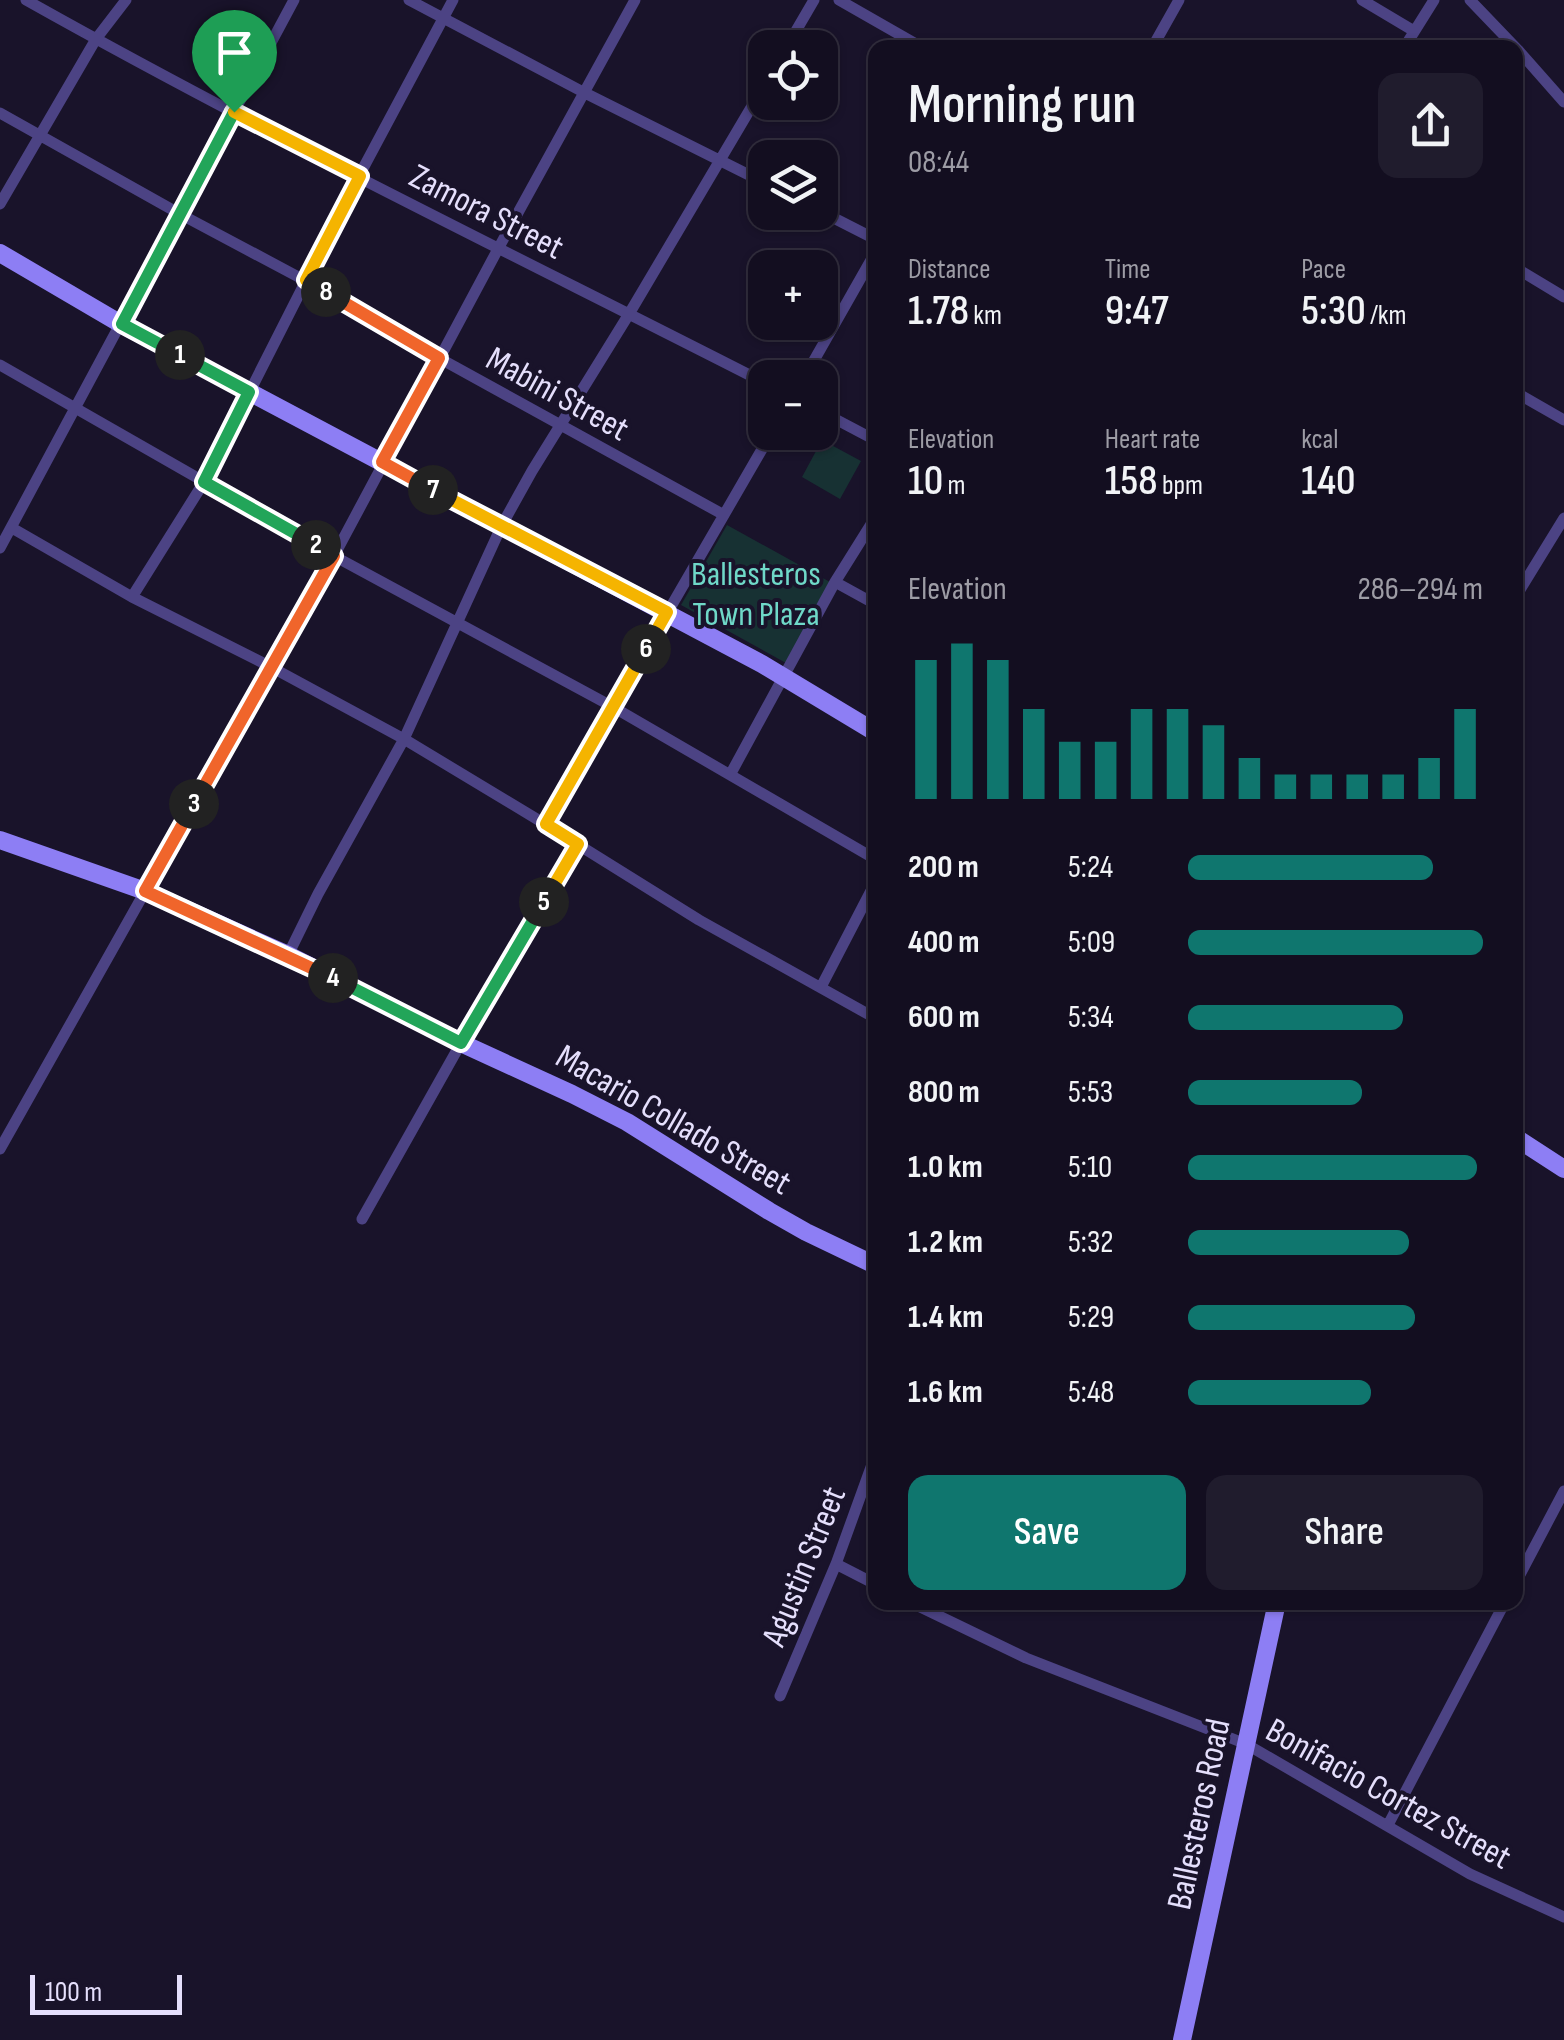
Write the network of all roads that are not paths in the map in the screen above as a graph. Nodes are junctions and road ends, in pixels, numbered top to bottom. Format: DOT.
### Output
graph roads {
  1 [pos="26,0"];
  2 [pos="126,0"];
  3 [pos="294,0"];
  4 [pos="409,0"];
  5 [pos="453,0"];
  6 [pos="636,0"];
  7 [pos="814,0"];
  8 [pos="839,0"];
  9 [pos="1179,0"];
  10 [pos="1362,0"];
  11 [pos="1434,0"];
  12 [pos="1470,0"];
  13 [pos="444,17"];
  14 [pos="796,30"];
  15 [pos="1414,31"];
  16 [pos="96,39"];
  17 [pos="909,40"];
  18 [pos="1156,40"];
  19 [pos="1409,40"];
  20 [pos="1508,40"];
  21 [pos="1523,56"];
  22 [pos="585,93"];
  23 [pos="1564,102"];
  24 [pos="234,112"];
  25 [pos="0,113"];
  26 [pos="748,113"];
  27 [pos="38,136"];
  28 [pos="720,160"];
  29 [pos="748,174"];
  30 [pos="360,176"];
  31 [pos="0,204"];
  32 [pos="180,214"];
  33 [pos="838,220"];
  34 [pos="868,236"];
  35 [pos="498,249"];
  36 [pos="0,252"];
  37 [pos="868,265"];
  38 [pos="1523,272"];
  39 [pos="306,280"];
  40 [pos="1564,296"];
  41 [pos="629,314"];
  42 [pos="122,324"];
  43 [pos="439,358"];
  44 [pos="814,360"];
  45 [pos="0,365"];
  46 [pos="748,374"];
  47 [pos="249,392"];
  48 [pos="1523,397"];
  49 [pos="76,408"];
  50 [pos="838,420"];
  51 [pos="1564,420"];
  52 [pos="561,425"];
  53 [pos="868,436"];
  54 [pos="762,450"];
  55 [pos="382,462"];
  56 [pos="204,482"];
  57 [pos="724,515"];
  58 [pos="1564,518"];
  59 [pos="502,525"];
  60 [pos="12,528"];
  61 [pos="868,529"];
  62 [pos="0,548"];
  63 [pos="334,556"];
  64 [pos="835,582"];
  65 [pos="1523,585"];
  66 [pos="132,597"];
  67 [pos="868,600"];
  68 [pos="667,612"];
  69 [pos="458,624"];
  70 [pos="271,667"];
  71 [pos="784,677"];
  72 [pos="613,707"];
  73 [pos="868,728"];
  74 [pos="404,739"];
  75 [pos="730,776"];
  76 [pos="546,824"];
  77 [pos="0,840"];
  78 [pos="578,844"];
  79 [pos="868,856"];
  80 [pos="145,891"];
  81 [pos="868,897"];
  82 [pos="288,955"];
  83 [pos="821,987"];
  84 [pos="868,1014"];
  85 [pos="461,1043"];
  86 [pos="1523,1142"];
  87 [pos="0,1149"];
  88 [pos="1564,1169"];
  89 [pos="362,1219"];
  90 [pos="868,1262"];
  91 [pos="868,1475"];
  92 [pos="1564,1491"];
  93 [pos="836,1564"];
  94 [pos="1523,1569"];
  95 [pos="868,1580"];
  96 [pos="937,1610"];
  97 [pos="1275,1610"];
  98 [pos="1501,1610"];
  99 [pos="780,1696"];
  100 [pos="1246,1744"];
  101 [pos="1388,1825"];
  102 [pos="1564,1916"];
  103 [pos="1182,2040"];
  1 -- 16 [label="street, Zamora Street"];
  2 -- 16 [label="street"];
  3 -- 24 [label="street"];
  4 -- 13 [label="street"];
  5 -- 13 [label="street"];
  6 -- 22 [label="street"];
  7 -- 14 [label="street"];
  8 -- 17 [label="street"];
  9 -- 18 [label="street"];
  10 -- 15 [label="street"];
  11 -- 15 [label="street"];
  12 -- 20 [label="street"];
  13 -- 22 [label="street"];
  13 -- 30 [label="street"];
  15 -- 19 [label="street"];
  16 -- 24 [label="street, Zamora Street"];
  16 -- 27 [label="street"];
  21 -- 23 [label="street"];
  22 -- 28 [label="street"];
  22 -- 35 [label="street"];
  24 -- 30 [label="street, Zamora Street"];
  24 -- 32 [label="street"];
  25 -- 27 [label="street, Mabini Street"];
  26 -- 28 [label="street"];
  27 -- 31 [label="street"];
  27 -- 32 [label="street, Mabini Street"];
  28 -- 29 [label="street"];
  28 -- 41 [label="street"];
  30 -- 35 [label="street, Zamora Street"];
  30 -- 39 [label="street"];
  32 -- 39 [label="street, Mabini Street"];
  32 -- 42 [label="street"];
  33 -- 34 [label="street"];
  35 -- 41 [label="street, Zamora Street"];
  35 -- 43 [label="street"];
  36 -- 42 [label="main road"];
  37 -- 44 [label="street"];
  38 -- 40 [label="street"];
  39 -- 43 [label="street, Mabini Street"];
  39 -- 47 [label="street"];
  41 -- 46 [label="street, Zamora Street"];
  41 -- 52 [label="street"];
  42 -- 47 [label="main road"];
  42 -- 49 [label="street"];
  43 -- 52 [label="street, Mabini Street"];
  43 -- 55 [label="street"];
  45 -- 49 [label="street"];
  47 -- 55 [label="main road"];
  47 -- 56 [label="street"];
  48 -- 51 [label="street"];
  49 -- 56 [label="street"];
  49 -- 60 [label="street"];
  50 -- 53 [label="street"];
  52 -- 57 [label="street, Mabini Street"];
  52 -- 59 [label="street"];
  54 -- 57 [label="street"];
  55 -- 59 [label="main road"];
  55 -- 63 [label="street"];
  56 -- 63 [label="street"];
  56 -- 66 [label="street"];
  57 -- 68 [label="street"];
  58 -- 65 [label="street"];
  59 -- 68 [label="main road"];
  59 -- 69 [label="street"];
  60 -- 62 [label="street"];
  60 -- 66 [label="street"];
  61 -- 64 [label="street"];
  63 -- 69 [label="street"];
  63 -- 70 [label="street"];
  64 -- 67 [label="street"];
  64 -- 71 [label="street"];
  66 -- 70 [label="street"];
  68 -- 71 [label="main road"];
  68 -- 72 [label="street"];
  69 -- 72 [label="street"];
  69 -- 74 [label="street"];
  70 -- 74 [label="street"];
  70 -- 80 [label="street"];
  71 -- 73 [label="main road"];
  71 -- 75 [label="street"];
  72 -- 75 [label="street"];
  72 -- 76 [label="street"];
  74 -- 76 [label="street"];
  74 -- 82 [label="street"];
  75 -- 79 [label="street"];
  76 -- 78 [label="street"];
  77 -- 80 [label="main road, Macario Collado Street"];
  78 -- 83 [label="street"];
  78 -- 85 [label="street"];
  80 -- 82 [label="main road, Macario Collado Street"];
  80 -- 87 [label="street"];
  81 -- 83 [label="street"];
  82 -- 85 [label="main road, Macario Collado Street"];
  83 -- 84 [label="street"];
  85 -- 89 [label="street"];
  85 -- 90 [label="main road, Macario Collado Street"];
  86 -- 88 [label="main road"];
  91 -- 93 [label="street, Agustin Street"];
  92 -- 94 [label="street"];
  93 -- 95 [label="street"];
  93 -- 99 [label="street, Agustin Street"];
  96 -- 100 [label="street, Bonifacio Cortez Street"];
  97 -- 100 [label="main road, Ballesteros Road"];
  98 -- 101 [label="street"];
  100 -- 101 [label="street, Bonifacio Cortez Street"];
  100 -- 103 [label="main road, Ballesteros Road"];
  101 -- 102 [label="street, Bonifacio Cortez Street"];
}
